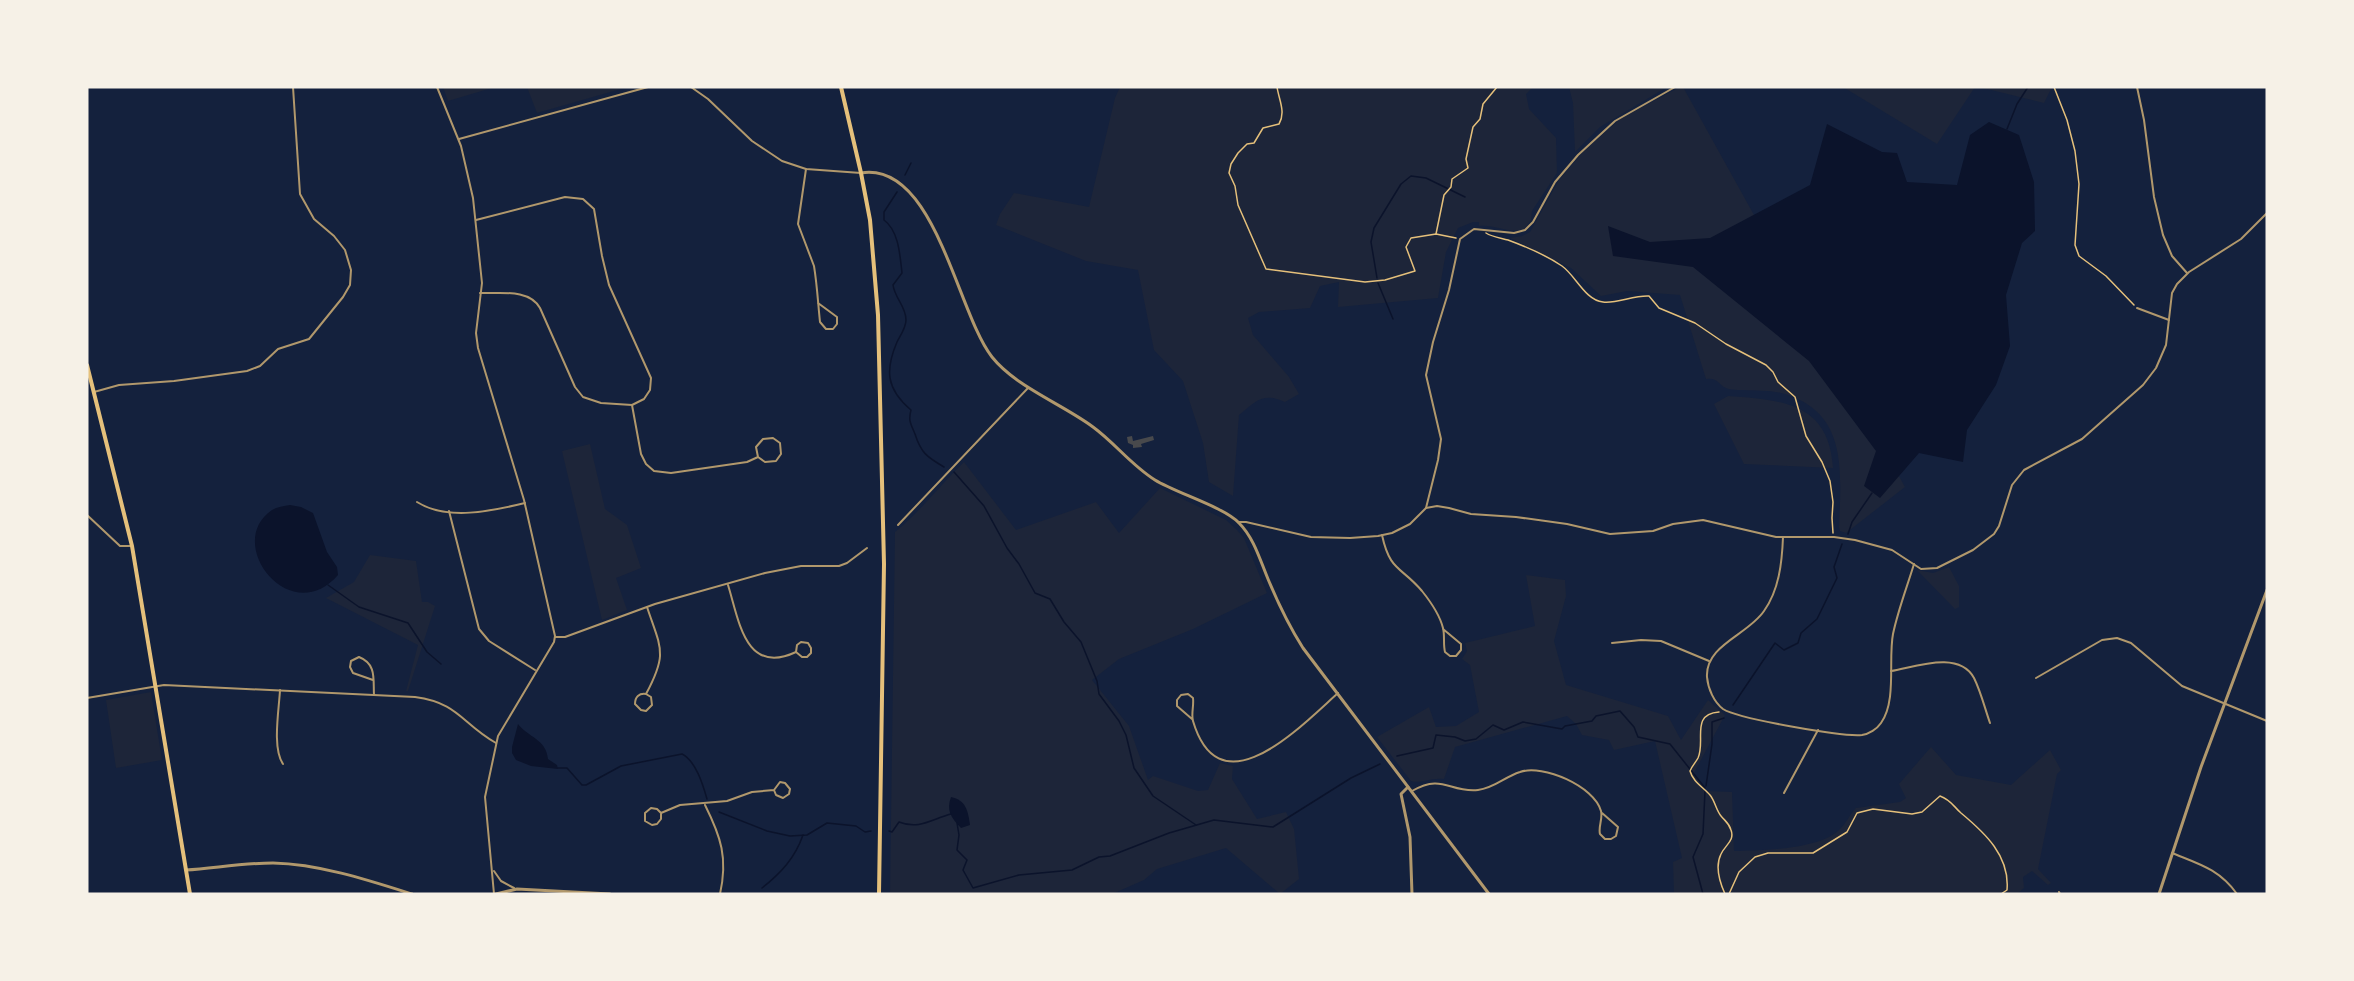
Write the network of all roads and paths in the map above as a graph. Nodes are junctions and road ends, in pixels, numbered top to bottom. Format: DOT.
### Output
graph roads {
  1 [pos="293,87"];
  2 [pos="437,87"];
  3 [pos="648,87"];
  4 [pos="691,87"];
  5 [pos="841,87"];
  6 [pos="1277,87"];
  7 [pos="1497,87"];
  8 [pos="1675,87"];
  9 [pos="2054,87"];
  10 [pos="2137,87"];
  11 [pos="459,139"];
  12 [pos="806,169"];
  13 [pos="861,172"];
  14 [pos="2267,213"];
  15 [pos="475,220"];
  16 [pos="1484,229"];
  17 [pos="1436,234"];
  18 [pos="1460,238"];
  19 [pos="2187,273"];
  20 [pos="480,293"];
  21 [pos="818,303"];
  22 [pos="2137,308"];
  23 [pos="2169,320"];
  24 [pos="87,365"];
  25 [pos="1029,387"];
  26 [pos="94,392"];
  27 [pos="632,405"];
  28 [pos="758,457"];
  29 [pos="417,502"];
  30 [pos="525,503"];
  31 [pos="1426,508"];
  32 [pos="448,511"];
  33 [pos="87,515"];
  34 [pos="1239,522"];
  35 [pos="898,525"];
  36 [pos="1382,535"];
  37 [pos="1784,537"];
  38 [pos="1834,537"];
  39 [pos="132,546"];
  40 [pos="867,548"];
  41 [pos="1914,564"];
  42 [pos="728,585"];
  43 [pos="2267,590"];
  44 [pos="647,607"];
  45 [pos="1443,629"];
  46 [pos="555,637"];
  47 [pos="1612,643"];
  48 [pos="796,652"];
  49 [pos="1709,661"];
  50 [pos="535,670"];
  51 [pos="1891,671"];
  52 [pos="2036,678"];
  53 [pos="373,680"];
  54 [pos="156,686"];
  55 [pos="280,690"];
  56 [pos="1338,693"];
  57 [pos="646,694"];
  58 [pos="374,695"];
  59 [pos="87,698"];
  60 [pos="2225,705"];
  61 [pos="1722,708"];
  62 [pos="1192,719"];
  63 [pos="2267,721"];
  64 [pos="1990,723"];
  65 [pos="1818,730"];
  66 [pos="496,743"];
  67 [pos="283,764"];
  68 [pos="1408,787"];
  69 [pos="774,790"];
  70 [pos="1412,791"];
  71 [pos="1784,793"];
  72 [pos="704,804"];
  73 [pos="661,813"];
  74 [pos="1602,813"];
  75 [pos="2171,853"];
  76 [pos="492,867"];
  77 [pos="186,870"];
  78 [pos="517,889"];
  79 [pos="190,894"];
  80 [pos="412,894"];
  81 [pos="495,894"];
  82 [pos="610,894"];
  83 [pos="720,894"];
  84 [pos="879,894"];
  85 [pos="1412,894"];
  86 [pos="1489,894"];
  87 [pos="1727,894"];
  88 [pos="2001,894"];
  89 [pos="2159,894"];
  90 [pos="2236,894"];
  1 -- 26 [label="street"];
  2 -- 11 [label="street"];
  3 -- 11 [label="street"];
  4 -- 12 [label="street"];
  5 -- 13 [label="main road"];
  6 -- 17 [label="path"];
  7 -- 17 [label="path"];
  8 -- 16 [label="street"];
  9 -- 22 [label="path"];
  10 -- 19 [label="street"];
  11 -- 15 [label="street"];
  12 -- 13 [label="street"];
  12 -- 21 [label="street"];
  13 -- 25 [label="street"];
  13 -- 84 [label="main road"];
  14 -- 19 [label="street"];
  15 -- 20 [label="street"];
  15 -- 27 [label="street"];
  16 -- 18 [label="street"];
  16 -- 38 [label="path"];
  17 -- 18 [label="path"];
  18 -- 31 [label="street"];
  19 -- 23 [label="street"];
  20 -- 27 [label="street"];
  20 -- 30 [label="street"];
  21 -- 21 [label="street"];
  22 -- 23 [label="street"];
  23 -- 41 [label="street"];
  24 -- 26 [label="main road"];
  25 -- 34 [label="street"];
  25 -- 35 [label="street"];
  26 -- 39 [label="main road"];
  27 -- 28 [label="street"];
  28 -- 28 [label="street"];
  29 -- 32 [label="street"];
  30 -- 32 [label="street"];
  30 -- 46 [label="street"];
  31 -- 36 [label="street"];
  31 -- 37 [label="street"];
  32 -- 50 [label="street"];
  33 -- 39 [label="street"];
  34 -- 36 [label="street"];
  34 -- 56 [label="street"];
  36 -- 45 [label="street"];
  37 -- 38 [label="street"];
  37 -- 49 [label="street"];
  38 -- 41 [label="street"];
  39 -- 54 [label="main road"];
  40 -- 42 [label="street"];
  41 -- 51 [label="street"];
  42 -- 44 [label="street"];
  42 -- 48 [label="street"];
  43 -- 60 [label="street"];
  44 -- 46 [label="street"];
  44 -- 57 [label="street"];
  45 -- 45 [label="street"];
  46 -- 50 [label="street"];
  47 -- 49 [label="street"];
  48 -- 48 [label="street"];
  49 -- 61 [label="street"];
  50 -- 66 [label="street"];
  51 -- 64 [label="street"];
  51 -- 65 [label="street"];
  52 -- 60 [label="street"];
  53 -- 53 [label="street"];
  53 -- 58 [label="street"];
  54 -- 55 [label="street"];
  54 -- 59 [label="street"];
  54 -- 77 [label="main road"];
  55 -- 58 [label="street"];
  55 -- 67 [label="street"];
  56 -- 62 [label="street"];
  56 -- 68 [label="street"];
  57 -- 57 [label="street"];
  58 -- 66 [label="street"];
  60 -- 63 [label="street"];
  60 -- 75 [label="street"];
  61 -- 65 [label="street"];
  61 -- 87 [label="path"];
  62 -- 62 [label="street"];
  65 -- 71 [label="street"];
  66 -- 76 [label="street"];
  68 -- 70 [label="street"];
  68 -- 85 [label="street"];
  69 -- 69 [label="street"];
  69 -- 72 [label="street"];
  70 -- 74 [label="street"];
  70 -- 86 [label="street"];
  72 -- 73 [label="street"];
  72 -- 83 [label="street"];
  73 -- 73 [label="street"];
  74 -- 74 [label="street"];
  75 -- 89 [label="street"];
  75 -- 90 [label="street"];
  76 -- 78 [label="street"];
  76 -- 81 [label="street"];
  77 -- 79 [label="main road"];
  77 -- 80 [label="street"];
  78 -- 81 [label="street"];
  78 -- 82 [label="street"];
  87 -- 88 [label="path"];
}
